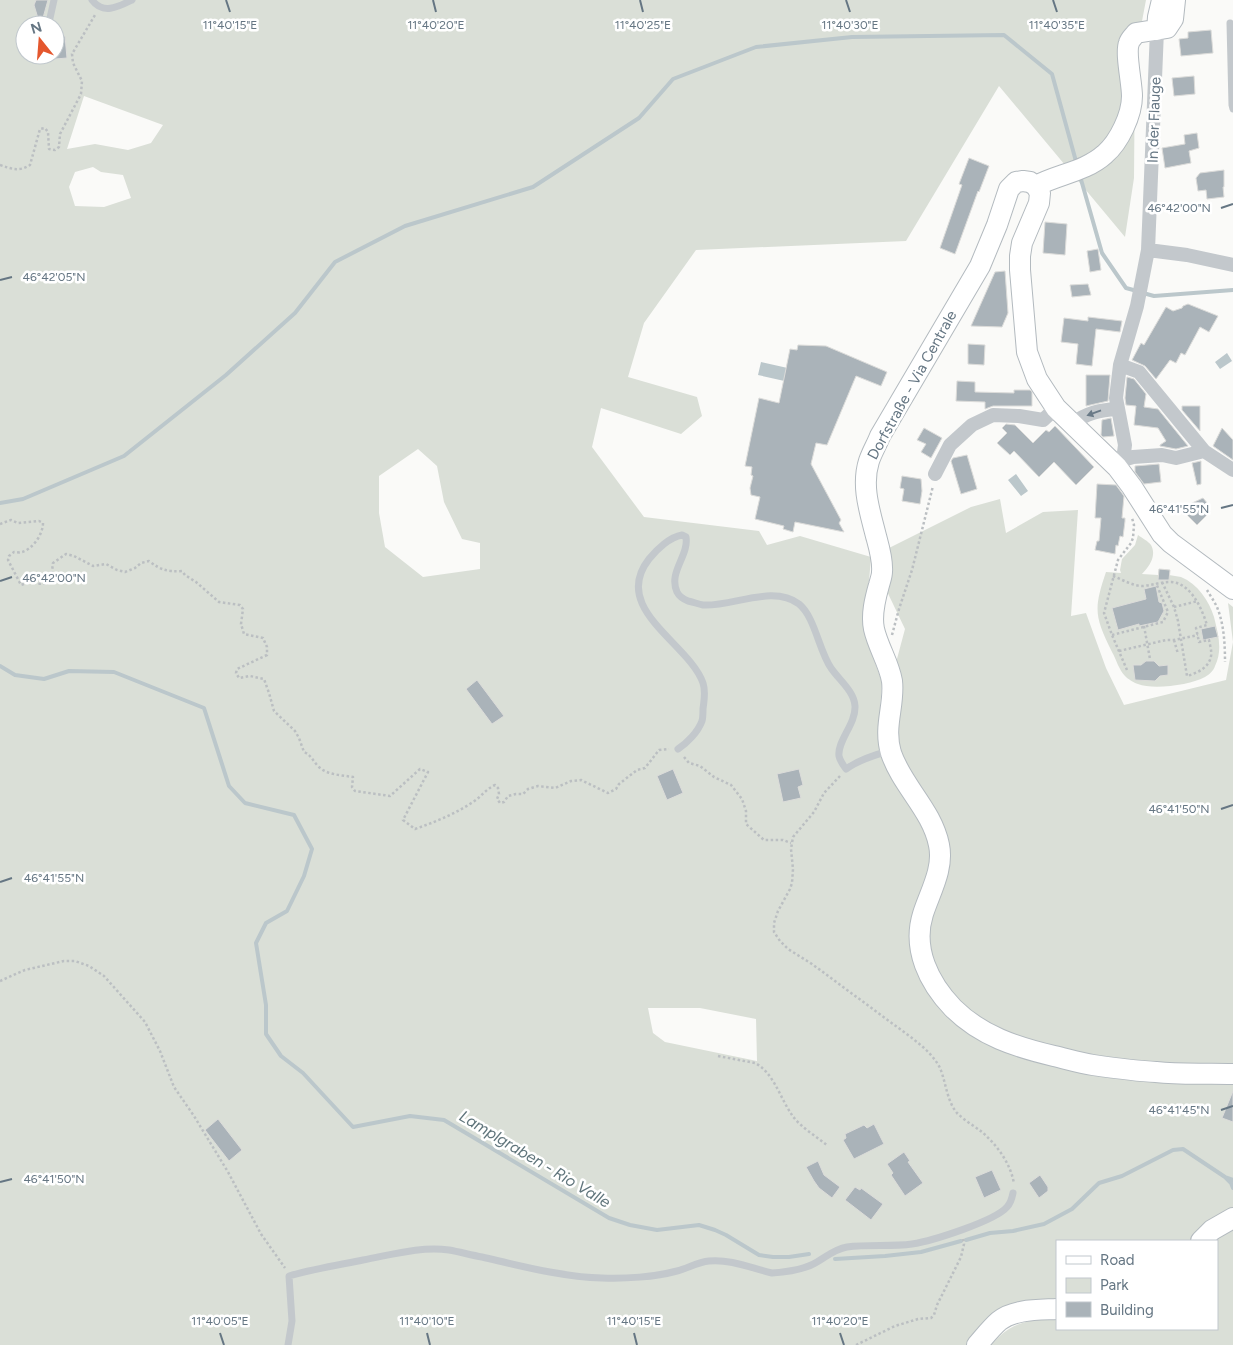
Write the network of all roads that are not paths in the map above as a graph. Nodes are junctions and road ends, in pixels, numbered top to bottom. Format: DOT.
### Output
graph roads {
  1 [pos="54,0"];
  2 [pos="92,0"];
  3 [pos="132,0"];
  4 [pos="1162,0"];
  5 [pos="1175,0"];
  6 [pos="51,15"];
  7 [pos="1230,23"];
  8 [pos="1157,30"];
  9 [pos="1233,109"];
  10 [pos="1038,185"];
  11 [pos="1148,250"];
  12 [pos="1233,265"];
  13 [pos="1120,365"];
  14 [pos="1056,408"];
  15 [pos="1117,409"];
  16 [pos="1072,424"];
  17 [pos="1204,451"];
  18 [pos="1120,464"];
  19 [pos="1233,470"];
  20 [pos="935,474"];
  21 [pos="1233,588"];
  22 [pos="678,749"];
  23 [pos="891,750"];
  24 [pos="1233,1074"];
  25 [pos="1013,1193"];
  26 [pos="1233,1218"];
  27 [pos="1202,1240"];
  28 [pos="1056,1308"];
  29 [pos="288,1345"];
  30 [pos="977,1345"];
  1 -- 6 [label="lane"];
  2 -- 3 [label="lane"];
  4 -- 8 [label="street"];
  5 -- 8 [label="street"];
  7 -- 9 [label="lane"];
  8 -- 10 [label="street"];
  8 -- 11 [label="street, In der Flauge"];
  10 -- 14 [label="street"];
  10 -- 23 [label="street, Dorfstraße - Via Centrale"];
  11 -- 12 [label="street"];
  11 -- 13 [label="street"];
  13 -- 15 [label="street"];
  13 -- 17 [label="street"];
  14 -- 16 [label="street"];
  14 -- 20 [label="street"];
  15 -- 16 [label="street, one-way"];
  15 -- 18 [label="street"];
  16 -- 18 [label="street"];
  17 -- 18 [label="street"];
  17 -- 19 [label="street"];
  18 -- 21 [label="street"];
  22 -- 23 [label="lane"];
  23 -- 24 [label="street, Dorfstraße - Via Centrale"];
  25 -- 29 [label="lane"];
  26 -- 27 [label="street"];
  28 -- 30 [label="street"];
}
